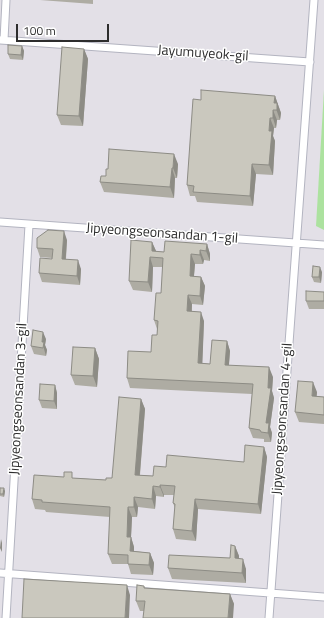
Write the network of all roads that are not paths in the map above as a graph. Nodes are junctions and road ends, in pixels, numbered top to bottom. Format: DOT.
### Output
graph roads {
  1 [pos="6,0"];
  2 [pos="314,0"];
  3 [pos="2,40"];
  4 [pos="310,62"];
  5 [pos="0,222"];
  6 [pos="29,225"];
  7 [pos="296,244"];
  8 [pos="324,245"];
  9 [pos="0,573"];
  10 [pos="10,574"];
  11 [pos="270,594"];
  12 [pos="324,598"];
  13 [pos="6,618"];
  14 [pos="269,618"];
  1 -- 3 [label="street"];
  2 -- 4 [label="street"];
  3 -- 4 [label="street, Jayumuyeok-gil"];
  4 -- 7 [label="street"];
  5 -- 6 [label="street, Jipyeongseonsandan 1-gil"];
  6 -- 7 [label="street, Jipyeongseonsandan 1-gil"];
  6 -- 10 [label="street, Jipyeongseonsandan 3-gil"];
  7 -- 8 [label="street, Jipyeongseonsandan 1-gil"];
  7 -- 11 [label="street, Jipyeongseonsandan 4-gil"];
  9 -- 10 [label="street"];
  10 -- 11 [label="street"];
  10 -- 13 [label="street, Jipyeongseonsandan 3-gil"];
  11 -- 12 [label="street"];
  11 -- 14 [label="street, Jipyeongseonsandan 4-gil"];
}
